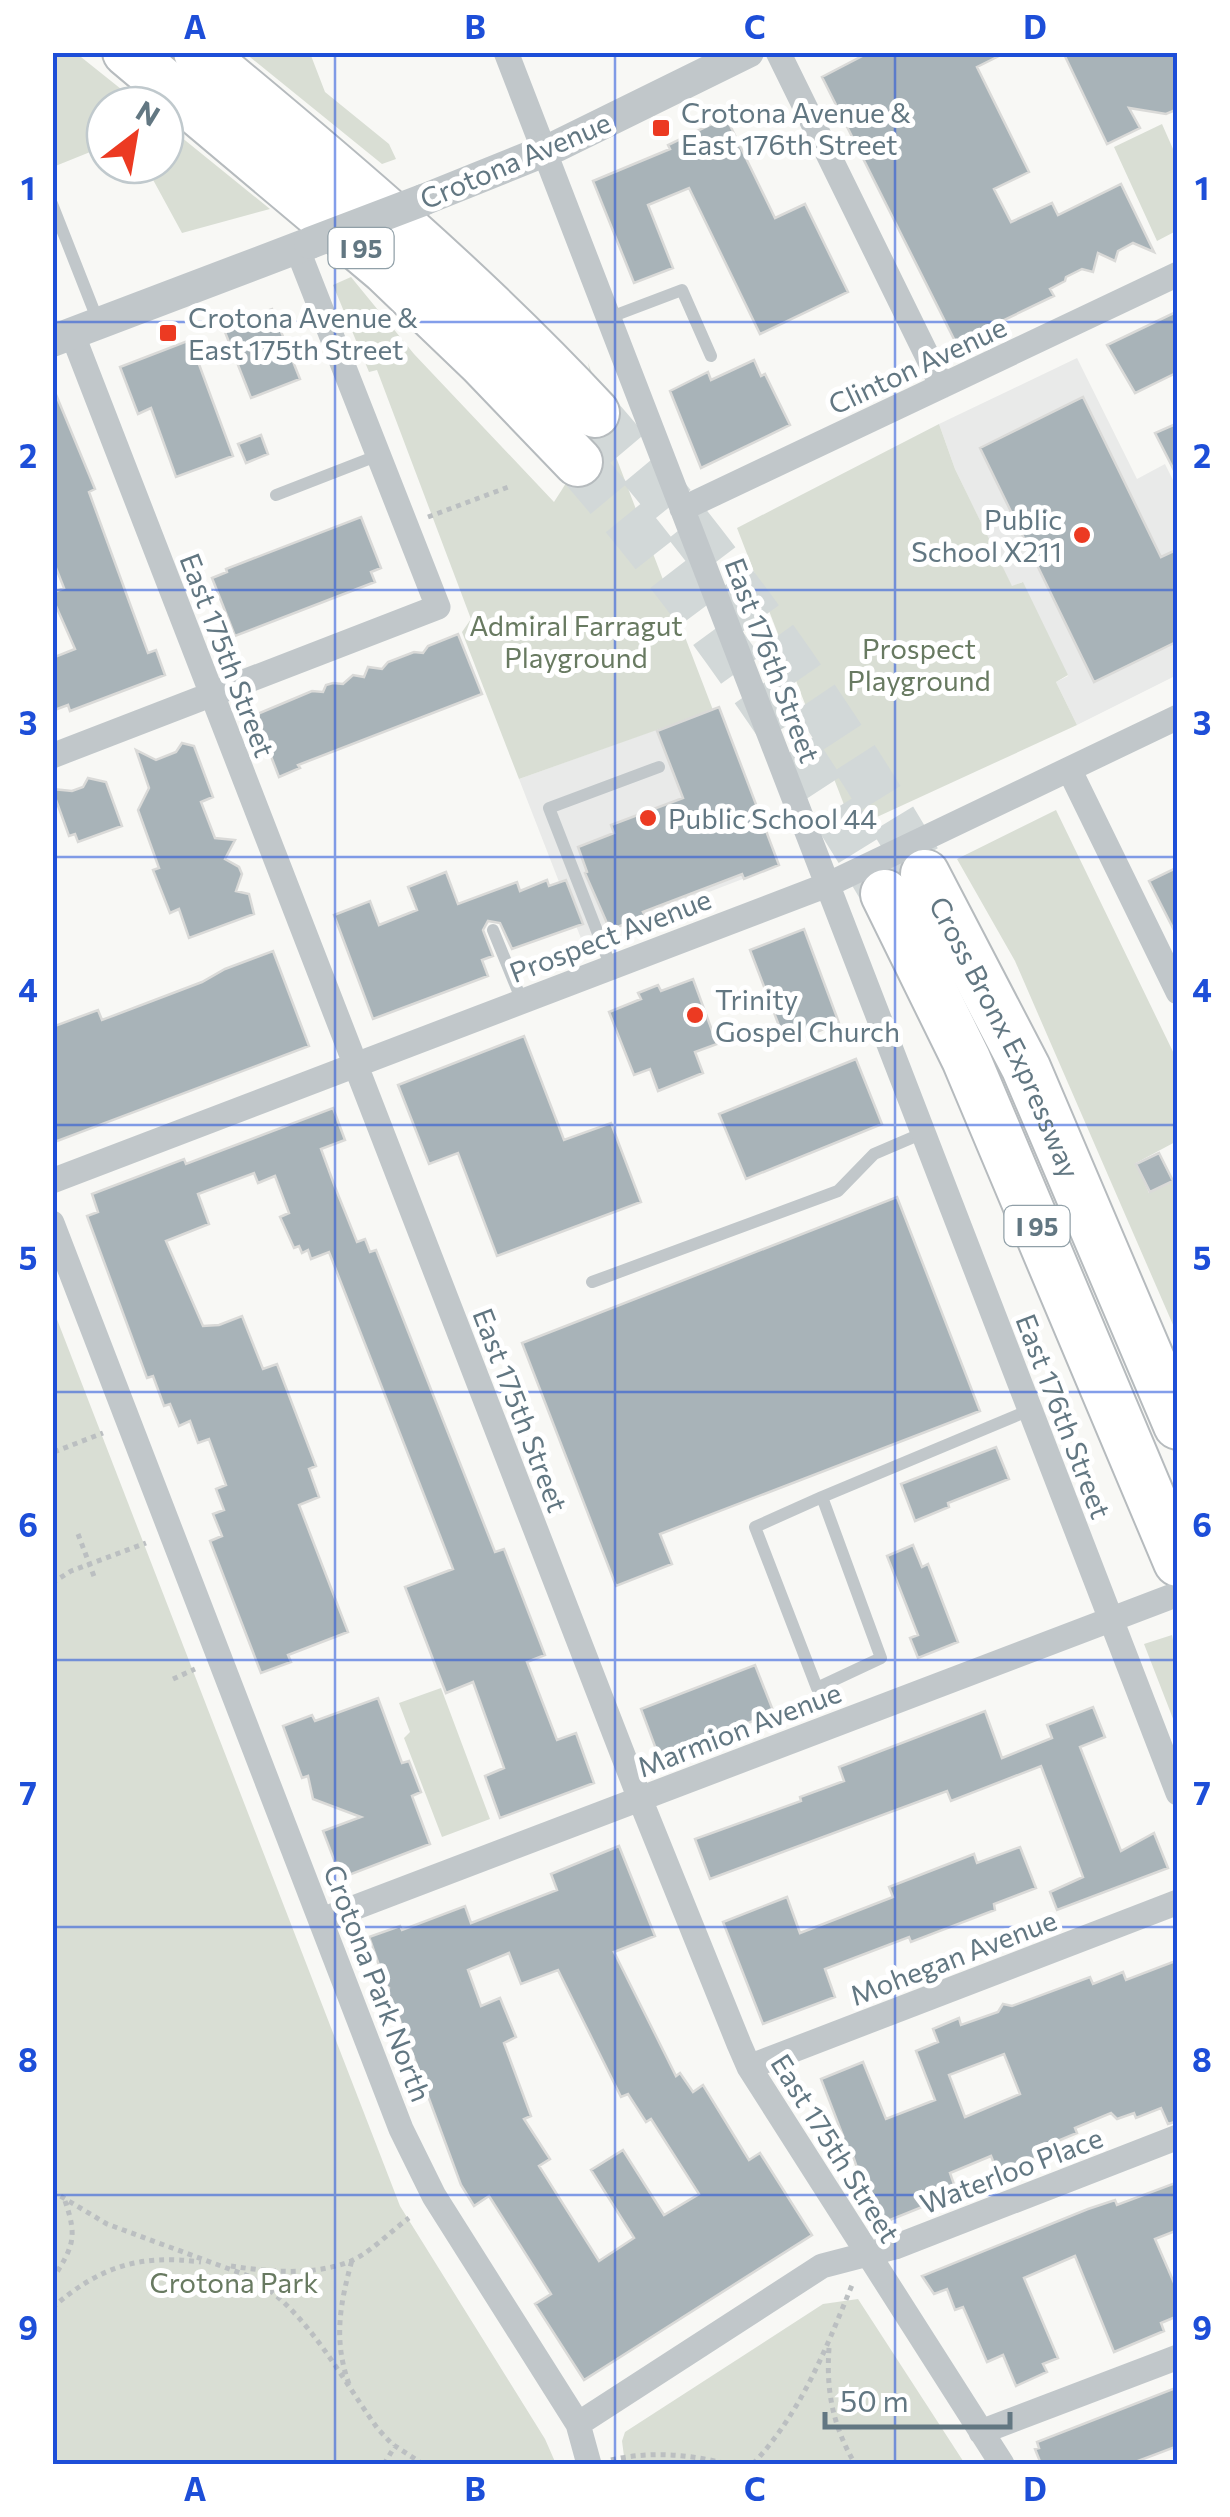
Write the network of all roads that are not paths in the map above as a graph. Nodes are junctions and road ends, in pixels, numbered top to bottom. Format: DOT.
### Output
graph roads {
  1 [pos="127,52"];
  2 [pos="198,52"];
  3 [pos="506,52"];
  4 [pos="748,52"];
  5 [pos="778,52"];
  6 [pos="545,151"];
  7 [pos="52,204"];
  8 [pos="304,245"];
  9 [pos="1178,274"];
  10 [pos="608,318"];
  11 [pos="74,332"];
  12 [pos="712,356"];
  13 [pos="942,386"];
  14 [pos="595,413"];
  15 [pos="378,455"];
  16 [pos="578,462"];
  17 [pos="276,494"];
  18 [pos="682,509"];
  19 [pos="211,695"];
  20 [pos="1178,717"];
  21 [pos="52,756"];
  22 [pos="658,767"];
  23 [pos="1070,771"];
  24 [pos="827,885"];
  25 [pos="493,930"];
  26 [pos="611,968"];
  27 [pos="1178,992"];
  28 [pos="522,1001"];
  29 [pos="355,1065"];
  30 [pos="922,1132"];
  31 [pos="52,1181"];
  32 [pos="52,1224"];
  33 [pos="592,1282"];
  34 [pos="1030,1410"];
  35 [pos="1178,1425"];
  36 [pos="822,1496"];
  37 [pos="1171,1586"];
  38 [pos="1111,1620"];
  39 [pos="1178,1793"];
  40 [pos="640,1799"];
  41 [pos="1178,1902"];
  42 [pos="322,1920"];
  43 [pos="749,2067"];
  44 [pos="1178,2138"];
  45 [pos="866,2252"];
  46 [pos="1178,2357"];
  47 [pos="578,2424"];
  48 [pos="982,2432"];
  49 [pos="589,2464"];
  50 [pos="1002,2464"];
  1 -- 16 [label="highway, I 95"];
  2 -- 14 [label="highway, I 95"];
  3 -- 6 [label="street, East 176th Street"];
  4 -- 6 [label="street, Crotona Avenue"];
  5 -- 13 [label="street"];
  6 -- 8 [label="street, Crotona Avenue, bridge"];
  6 -- 10 [label="street, East 176th Street"];
  7 -- 11 [label="lane"];
  8 -- 11 [label="street, Crotona Avenue"];
  8 -- 15 [label="street"];
  9 -- 13 [label="street, Clinton Avenue"];
  10 -- 12 [label="lane"];
  10 -- 18 [label="street, East 176th Street"];
  11 -- 19 [label="street, East 175th Street"];
  13 -- 18 [label="street, Clinton Avenue"];
  15 -- 17 [label="lane"];
  15 -- 19 [label="street"];
  18 -- 24 [label="street, East 176th Street"];
  19 -- 21 [label="street"];
  19 -- 29 [label="street, East 175th Street"];
  20 -- 23 [label="street, Prospect Avenue"];
  22 -- 26 [label="lane"];
  23 -- 24 [label="street, Prospect Avenue"];
  23 -- 27 [label="street"];
  24 -- 26 [label="street, Prospect Avenue"];
  24 -- 30 [label="street, East 176th Street"];
  25 -- 28 [label="lane"];
  26 -- 28 [label="street, Prospect Avenue"];
  28 -- 29 [label="street, Prospect Avenue"];
  29 -- 31 [label="street, Prospect Avenue"];
  29 -- 40 [label="street, East 175th Street"];
  30 -- 33 [label="lane"];
  30 -- 34 [label="street, East 176th Street"];
  32 -- 42 [label="street, Crotona Park North"];
  34 -- 36 [label="lane"];
  34 -- 38 [label="street, East 176th Street"];
  35 -- 37 [label="highway, Cross Bronx Expressway / I 95"];
  36 -- 36 [label="lane"];
  37 -- 38 [label="street, Marmion Avenue"];
  38 -- 39 [label="street, East 176th Street"];
  38 -- 40 [label="street, Marmion Avenue"];
  40 -- 42 [label="street, Marmion Avenue"];
  40 -- 43 [label="street, East 175th Street"];
  41 -- 43 [label="street, Mohegan Avenue"];
  42 -- 47 [label="street, Crotona Park North"];
  43 -- 45 [label="street, East 175th Street"];
  44 -- 45 [label="street, Waterloo Place"];
  45 -- 47 [label="street"];
  45 -- 48 [label="street, East 175th Street"];
  46 -- 48 [label="street"];
  47 -- 49 [label="street, Crotona Park North"];
  48 -- 50 [label="street, East 175th Street"];
}
